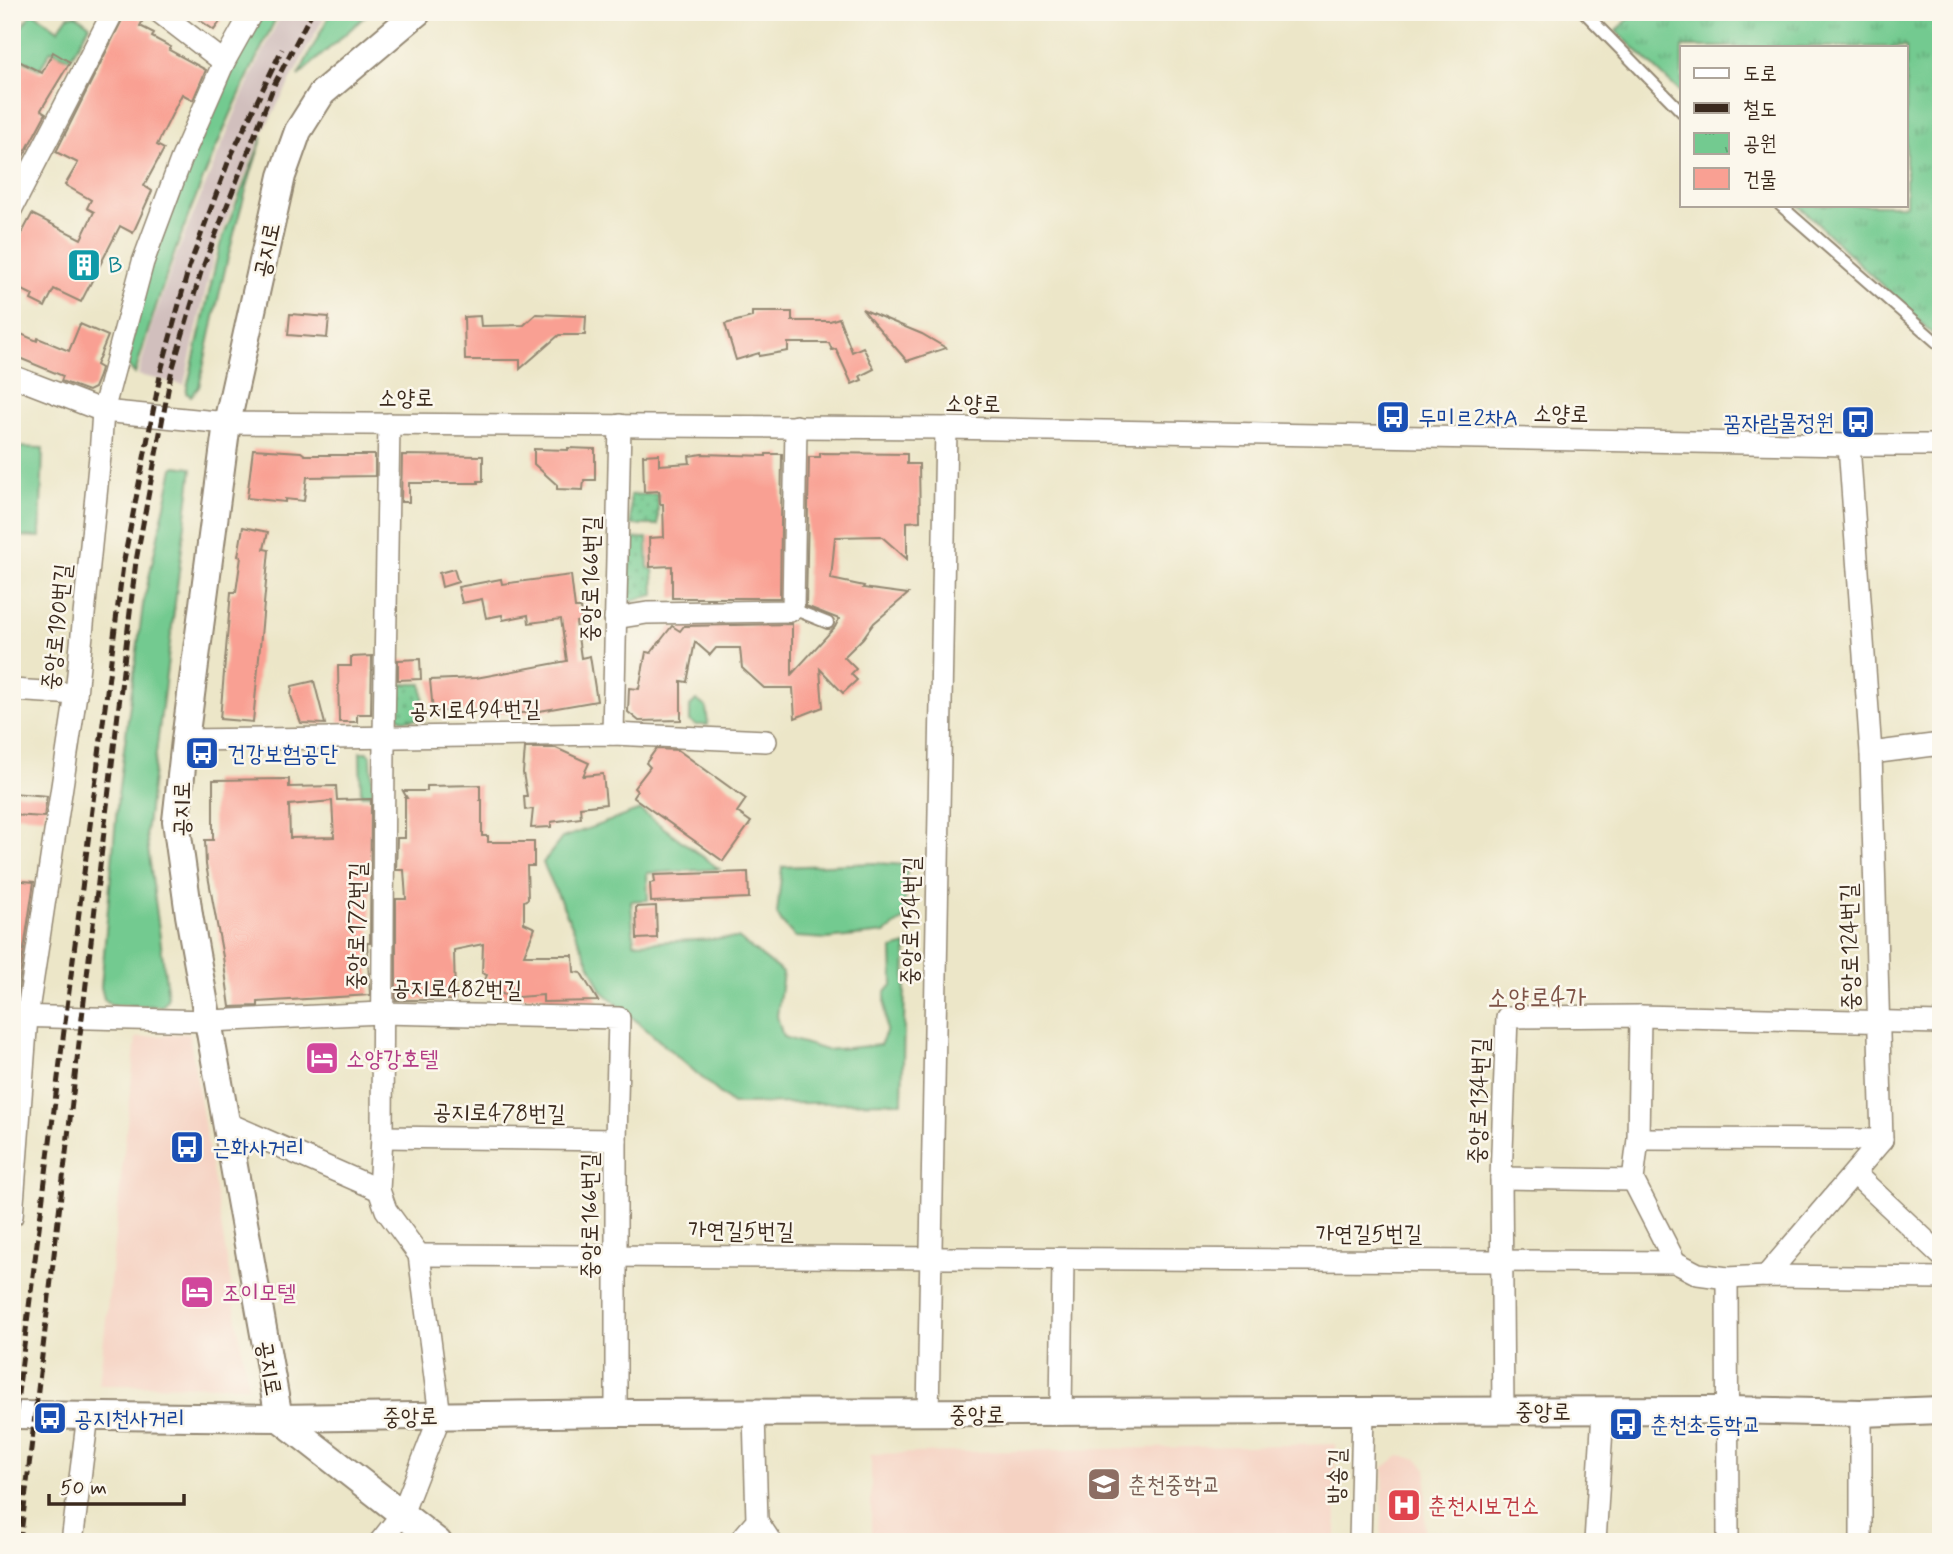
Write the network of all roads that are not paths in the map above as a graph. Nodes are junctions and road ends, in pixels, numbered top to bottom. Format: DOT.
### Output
graph roads {
  1 [pos="113,12"];
  2 [pos="159,12"];
  3 [pos="251,12"];
  4 [pos="418,12"];
  5 [pos="1584,12"];
  6 [pos="224,62"];
  7 [pos="1680,110"];
  8 [pos="1781,206"];
  9 [pos="12,208"];
  10 [pos="1941,346"];
  11 [pos="12,376"];
  12 [pos="103,411"];
  13 [pos="227,423"];
  14 [pos="389,424"];
  15 [pos="620,425"];
  16 [pos="796,426"];
  17 [pos="946,428"];
  18 [pos="1941,444"];
  19 [pos="1849,445"];
  20 [pos="793,609"];
  21 [pos="615,618"];
  22 [pos="828,624"];
  23 [pos="12,691"];
  24 [pos="76,694"];
  25 [pos="613,734"];
  26 [pos="384,736"];
  27 [pos="185,740"];
  28 [pos="766,741"];
  29 [pos="1941,744"];
  30 [pos="1871,752"];
  31 [pos="381,1013"];
  32 [pos="1640,1016"];
  33 [pos="20,1017"];
  34 [pos="619,1018"];
  35 [pos="209,1021"];
  36 [pos="1878,1022"];
  37 [pos="1941,1023"];
  38 [pos="227,1123"];
  39 [pos="382,1137"];
  40 [pos="1638,1139"];
  41 [pos="616,1140"];
  42 [pos="1882,1140"];
  43 [pos="1855,1174"];
  44 [pos="1501,1178"];
  45 [pos="1633,1180"];
  46 [pos="379,1191"];
  47 [pos="12,1216"];
  48 [pos="419,1255"];
  49 [pos="615,1255"];
  50 [pos="1941,1255"];
  51 [pos="1063,1258"];
  52 [pos="929,1259"];
  53 [pos="1501,1260"];
  54 [pos="1675,1262"];
  55 [pos="1766,1276"];
  56 [pos="1727,1278"];
  57 [pos="1941,1278"];
  58 [pos="1728,1410"];
  59 [pos="1941,1410"];
  60 [pos="1503,1411"];
  61 [pos="1363,1412"];
  62 [pos="1603,1412"];
  63 [pos="616,1413"];
  64 [pos="1861,1413"];
  65 [pos="754,1414"];
  66 [pos="928,1414"];
  67 [pos="1062,1414"];
  68 [pos="12,1415"];
  69 [pos="88,1415"];
  70 [pos="440,1416"];
  71 [pos="279,1418"];
  72 [pos="402,1514"];
  73 [pos="757,1521"];
  74 [pos="72,1542"];
  75 [pos="380,1542"];
  76 [pos="438,1542"];
  77 [pos="739,1542"];
  78 [pos="771,1542"];
  79 [pos="1360,1542"];
  80 [pos="1595,1542"];
  81 [pos="1728,1542"];
  82 [pos="1861,1542"];
  1 -- 9 [label="street"];
  2 -- 6 [label="street"];
  3 -- 6 [label="street, 중앙로190번길"];
  4 -- 13 [label="street, 공지로"];
  5 -- 7 [label="lane"];
  6 -- 12 [label="street, 중앙로190번길"];
  8 -- 10 [label="lane"];
  11 -- 12 [label="street, 소양로"];
  12 -- 13 [label="street, 소양로"];
  12 -- 24 [label="street, 중앙로190번길"];
  13 -- 14 [label="street, 소양로"];
  13 -- 27 [label="street, 공지로"];
  14 -- 15 [label="street, 소양로"];
  14 -- 26 [label="street, 중앙로172번길"];
  15 -- 16 [label="street, 소양로"];
  15 -- 21 [label="street, 중앙로166번길"];
  16 -- 17 [label="street, 소양로"];
  16 -- 20 [label="street"];
  17 -- 19 [label="street, 소양로"];
  17 -- 52 [label="street, 중앙로154번길"];
  18 -- 19 [label="street, 소양로"];
  19 -- 30 [label="street, 중앙로124번길"];
  20 -- 21 [label="street"];
  20 -- 22 [label="lane"];
  21 -- 25 [label="street, 중앙로166번길"];
  23 -- 24 [label="street"];
  24 -- 33 [label="street, 중앙로190번길"];
  25 -- 26 [label="street, 공지로494번길"];
  25 -- 28 [label="street, 공지로494번길"];
  26 -- 27 [label="street, 공지로494번길"];
  26 -- 31 [label="street, 중앙로172번길"];
  27 -- 35 [label="street, 공지로"];
  29 -- 30 [label="street"];
  30 -- 36 [label="street, 중앙로124번길"];
  31 -- 34 [label="street, 공지로482번길"];
  31 -- 35 [label="street, 공지로482번길"];
  31 -- 39 [label="street, 중앙로172번길"];
  32 -- 36 [label="street, 중앙로134번길"];
  32 -- 40 [label="street"];
  32 -- 44 [label="street, 중앙로134번길"];
  33 -- 35 [label="street, 공지로482번길"];
  33 -- 47 [label="street, 중앙로190번길"];
  34 -- 41 [label="street, 중앙로166번길"];
  35 -- 38 [label="street, 공지로"];
  36 -- 37 [label="street, 중앙로134번길"];
  36 -- 42 [label="street, 중앙로124번길"];
  38 -- 46 [label="street"];
  38 -- 71 [label="street, 공지로"];
  39 -- 41 [label="street, 공지로478번길"];
  39 -- 46 [label="street, 중앙로172번길"];
  40 -- 42 [label="street"];
  40 -- 45 [label="street"];
  41 -- 49 [label="street, 중앙로166번길"];
  42 -- 43 [label="street"];
  43 -- 50 [label="street"];
  43 -- 55 [label="street"];
  44 -- 45 [label="street"];
  44 -- 53 [label="street, 중앙로134번길"];
  45 -- 54 [label="street"];
  46 -- 48 [label="street"];
  48 -- 49 [label="street, 가연길5번길"];
  48 -- 70 [label="street"];
  49 -- 52 [label="street, 가연길5번길"];
  49 -- 63 [label="street, 중앙로166번길"];
  51 -- 52 [label="street, 가연길5번길"];
  51 -- 53 [label="street, 가연길5번길"];
  51 -- 67 [label="street"];
  52 -- 66 [label="street, 중앙로154번길"];
  53 -- 54 [label="street, 가연길5번길"];
  53 -- 60 [label="street, 중앙로134번길"];
  54 -- 56 [label="street, 가연길5번길"];
  55 -- 56 [label="street, 가연길5번길"];
  55 -- 57 [label="street, 가연길5번길"];
  56 -- 58 [label="street"];
  58 -- 62 [label="street, 중앙로"];
  58 -- 64 [label="street, 중앙로"];
  58 -- 81 [label="street"];
  59 -- 64 [label="street, 중앙로"];
  60 -- 61 [label="street, 중앙로"];
  60 -- 62 [label="street, 중앙로"];
  61 -- 67 [label="street, 중앙로"];
  61 -- 79 [label="street, 방송길"];
  62 -- 80 [label="street"];
  63 -- 65 [label="street, 중앙로"];
  63 -- 70 [label="street, 중앙로"];
  64 -- 82 [label="street"];
  65 -- 66 [label="street, 중앙로"];
  65 -- 73 [label="street"];
  66 -- 67 [label="street, 중앙로"];
  68 -- 69 [label="street, 중앙로"];
  69 -- 71 [label="street, 중앙로"];
  69 -- 74 [label="street"];
  70 -- 71 [label="street, 중앙로"];
  70 -- 72 [label="street"];
  71 -- 72 [label="street, 공지로"];
  72 -- 75 [label="street"];
  72 -- 76 [label="street, 공지로"];
  73 -- 77 [label="street"];
  73 -- 78 [label="street"];
}
